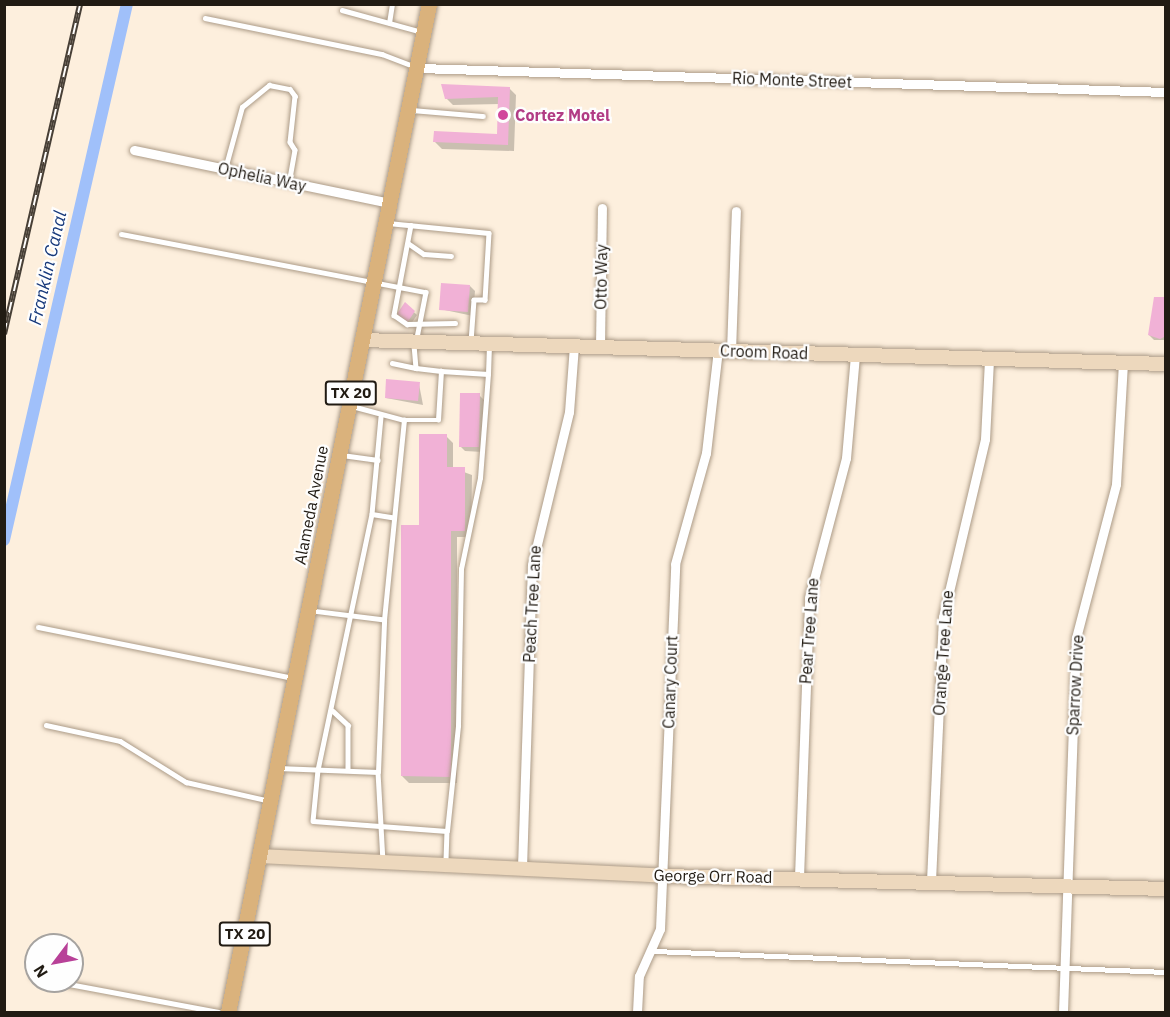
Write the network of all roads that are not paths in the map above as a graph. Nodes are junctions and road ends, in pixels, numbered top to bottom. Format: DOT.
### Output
graph roads {
  1 [pos="392,4"];
  2 [pos="429,4"];
  3 [pos="342,10"];
  4 [pos="205,18"];
  5 [pos="388,23"];
  6 [pos="424,33"];
  7 [pos="418,68"];
  8 [pos="1166,92"];
  9 [pos="410,110"];
  10 [pos="483,116"];
  11 [pos="135,150"];
  12 [pos="225,169"];
  13 [pos="289,183"];
  14 [pos="389,203"];
  15 [pos="602,208"];
  16 [pos="736,211"];
  17 [pos="385,222"];
  18 [pos="411,225"];
  19 [pos="121,234"];
  20 [pos="408,243"];
  21 [pos="450,256"];
  22 [pos="373,285"];
  23 [pos="399,288"];
  24 [pos="422,324"];
  25 [pos="455,324"];
  26 [pos="362,340"];
  27 [pos="414,341"];
  28 [pos="471,343"];
  29 [pos="490,344"];
  30 [pos="574,346"];
  31 [pos="600,347"];
  32 [pos="725,351"];
  33 [pos="855,355"];
  34 [pos="989,359"];
  35 [pos="392,363"];
  36 [pos="1122,363"];
  37 [pos="1166,364"];
  38 [pos="416,368"];
  39 [pos="441,371"];
  40 [pos="488,374"];
  41 [pos="349,404"];
  42 [pos="381,417"];
  43 [pos="404,420"];
  44 [pos="339,454"];
  45 [pos="378,460"];
  46 [pos="372,514"];
  47 [pos="392,517"];
  48 [pos="309,611"];
  49 [pos="354,616"];
  50 [pos="384,620"];
  51 [pos="38,627"];
  52 [pos="296,678"];
  53 [pos="333,711"];
  54 [pos="46,725"];
  55 [pos="278,768"];
  56 [pos="318,770"];
  57 [pos="348,770"];
  58 [pos="378,772"];
  59 [pos="272,801"];
  60 [pos="382,830"];
  61 [pos="447,831"];
  62 [pos="261,856"];
  63 [pos="383,861"];
  64 [pos="446,864"];
  65 [pos="522,867"];
  66 [pos="664,876"];
  67 [pos="799,877"];
  68 [pos="931,881"];
  69 [pos="1068,889"];
  70 [pos="1166,889"];
  71 [pos="654,951"];
  72 [pos="1064,969"];
  73 [pos="1166,972"];
  74 [pos="84,987"];
  75 [pos="218,1012"];
  76 [pos="228,1012"];
  77 [pos="638,1012"];
  78 [pos="1063,1012"];
  1 -- 5 [label="lane"];
  2 -- 6 [label="main road, Alameda Avenue / TX 20"];
  3 -- 5 [label="lane"];
  4 -- 7 [label="lane"];
  5 -- 6 [label="lane"];
  6 -- 7 [label="main road, Alameda Avenue / TX 20"];
  7 -- 8 [label="street, Rio Monte Street"];
  7 -- 9 [label="main road, Alameda Avenue / TX 20"];
  9 -- 10 [label="lane"];
  9 -- 14 [label="main road, Alameda Avenue / TX 20"];
  11 -- 12 [label="street, Ophelia Way"];
  12 -- 13 [label="street, Ophelia Way"];
  12 -- 13 [label="lane"];
  13 -- 14 [label="street, Ophelia Way"];
  14 -- 17 [label="main road, Alameda Avenue / TX 20"];
  15 -- 31 [label="street, Otto Way"];
  16 -- 32 [label="street, Canary Court"];
  17 -- 18 [label="lane"];
  17 -- 22 [label="main road, Alameda Avenue / TX 20"];
  18 -- 20 [label="lane"];
  18 -- 28 [label="lane"];
  19 -- 22 [label="lane"];
  20 -- 21 [label="lane"];
  20 -- 23 [label="lane"];
  22 -- 23 [label="lane"];
  22 -- 26 [label="main road, Alameda Avenue / TX 20"];
  23 -- 24 [label="lane"];
  23 -- 24 [label="lane"];
  24 -- 25 [label="lane"];
  24 -- 27 [label="lane"];
  26 -- 27 [label="street, Croom Road"];
  26 -- 41 [label="main road, Alameda Avenue / TX 20"];
  27 -- 28 [label="street, Croom Road"];
  27 -- 38 [label="lane"];
  28 -- 29 [label="street, Croom Road"];
  29 -- 30 [label="street, Croom Road"];
  29 -- 40 [label="lane"];
  30 -- 31 [label="street, Croom Road"];
  30 -- 65 [label="street, Peach Tree Lane"];
  31 -- 32 [label="street, Croom Road"];
  32 -- 33 [label="street, Croom Road"];
  32 -- 66 [label="street, Canary Court"];
  33 -- 34 [label="street, Croom Road"];
  33 -- 67 [label="street, Pear Tree Lane"];
  34 -- 36 [label="street, Croom Road"];
  34 -- 68 [label="street, Orange Tree Lane"];
  35 -- 38 [label="lane"];
  36 -- 37 [label="street, Croom Road"];
  36 -- 69 [label="street, Sparrow Drive"];
  38 -- 39 [label="lane"];
  39 -- 40 [label="lane"];
  39 -- 43 [label="lane"];
  40 -- 61 [label="lane"];
  41 -- 42 [label="lane"];
  41 -- 44 [label="main road, Alameda Avenue / TX 20"];
  42 -- 43 [label="lane"];
  42 -- 45 [label="lane"];
  43 -- 47 [label="lane"];
  44 -- 45 [label="lane"];
  44 -- 48 [label="main road, Alameda Avenue / TX 20"];
  45 -- 46 [label="lane"];
  46 -- 47 [label="lane"];
  46 -- 49 [label="lane"];
  47 -- 50 [label="lane"];
  48 -- 49 [label="lane"];
  48 -- 52 [label="main road, Alameda Avenue / TX 20"];
  49 -- 50 [label="lane"];
  49 -- 53 [label="lane"];
  50 -- 58 [label="lane"];
  51 -- 52 [label="lane"];
  52 -- 55 [label="main road, Alameda Avenue / TX 20"];
  53 -- 56 [label="lane"];
  53 -- 57 [label="lane"];
  54 -- 59 [label="lane"];
  55 -- 56 [label="lane"];
  55 -- 59 [label="main road, Alameda Avenue / TX 20"];
  56 -- 57 [label="lane"];
  56 -- 60 [label="lane"];
  57 -- 58 [label="lane"];
  58 -- 60 [label="lane"];
  59 -- 62 [label="main road, Alameda Avenue / TX 20"];
  60 -- 61 [label="lane"];
  60 -- 63 [label="lane"];
  61 -- 64 [label="lane"];
  62 -- 63 [label="street, George Orr Road"];
  62 -- 76 [label="main road, Alameda Avenue / TX 20"];
  63 -- 64 [label="street, George Orr Road"];
  64 -- 65 [label="street, George Orr Road"];
  65 -- 66 [label="street, George Orr Road"];
  66 -- 67 [label="street, George Orr Road"];
  66 -- 71 [label="street, Canary Court"];
  67 -- 68 [label="street, George Orr Road"];
  68 -- 69 [label="street, George Orr Road"];
  69 -- 70 [label="street, George Orr Road"];
  69 -- 72 [label="street, Sparrow Drive"];
  71 -- 72 [label="lane"];
  71 -- 77 [label="street, Canary Court"];
  72 -- 73 [label="lane"];
  72 -- 78 [label="street, Sparrow Drive"];
  74 -- 75 [label="lane"];
}
